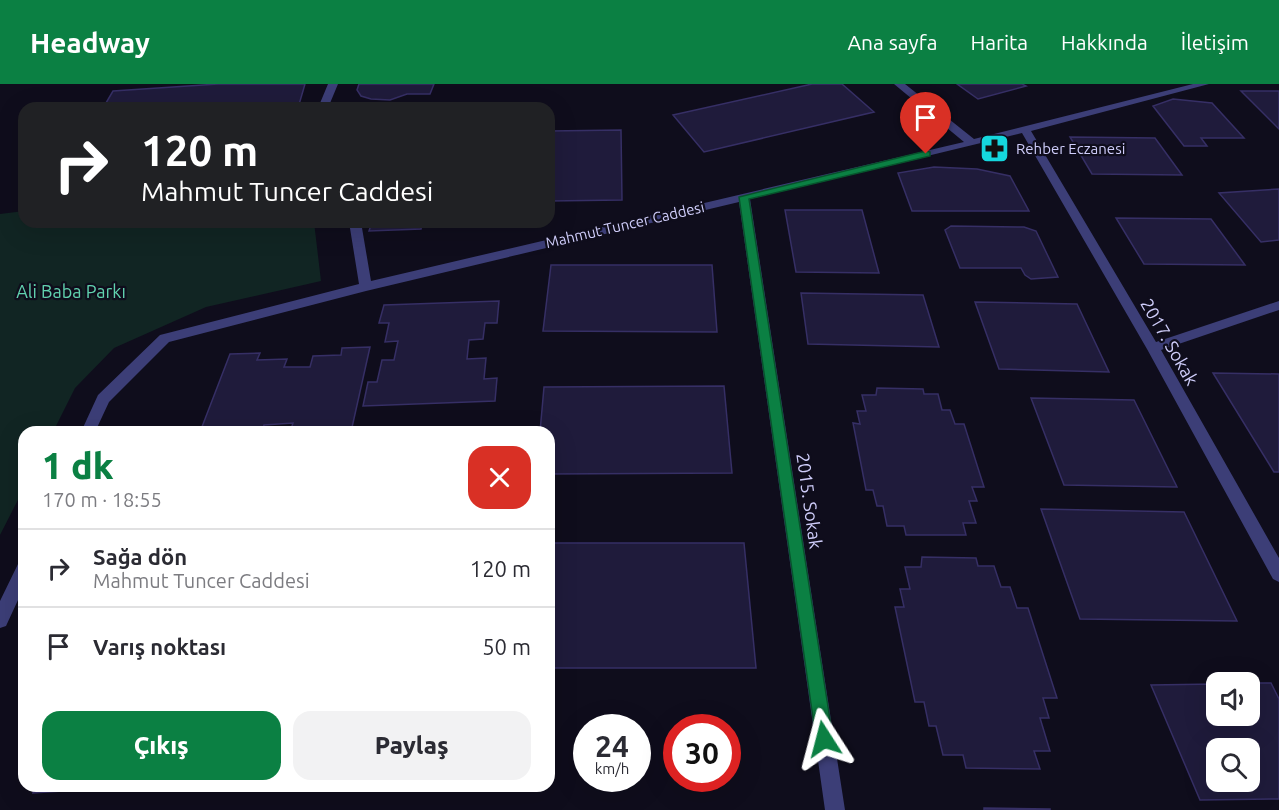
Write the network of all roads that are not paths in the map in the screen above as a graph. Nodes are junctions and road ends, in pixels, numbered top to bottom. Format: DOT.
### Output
graph roads {
  1 [pos="333,84"];
  2 [pos="899,84"];
  3 [pos="1204,84"];
  4 [pos="326,102"];
  5 [pos="1025,130"];
  6 [pos="972,143"];
  7 [pos="744,197"];
  8 [pos="356,228"];
  9 [pos="366,287"];
  10 [pos="1279,305"];
  11 [pos="1153,348"];
  12 [pos="91,426"];
  13 [pos="1279,573"];
  14 [pos="18,582"];
  15 [pos="0,620"];
  16 [pos="835,810"];
  1 -- 4 [label="street"];
  2 -- 6 [label="street"];
  3 -- 5 [label="street, Mahmut Tuncer Caddesi"];
  5 -- 6 [label="street, Mahmut Tuncer Caddesi"];
  5 -- 11 [label="street, 2017. Sokak"];
  6 -- 7 [label="street, Mahmut Tuncer Caddesi"];
  7 -- 9 [label="street, Mahmut Tuncer Caddesi"];
  7 -- 16 [label="street, 2015. Sokak"];
  8 -- 9 [label="street"];
  9 -- 12 [label="street, Mahmut Tuncer Caddesi"];
  10 -- 11 [label="street"];
  11 -- 13 [label="street, 2017. Sokak"];
  14 -- 15 [label="street"];
}
